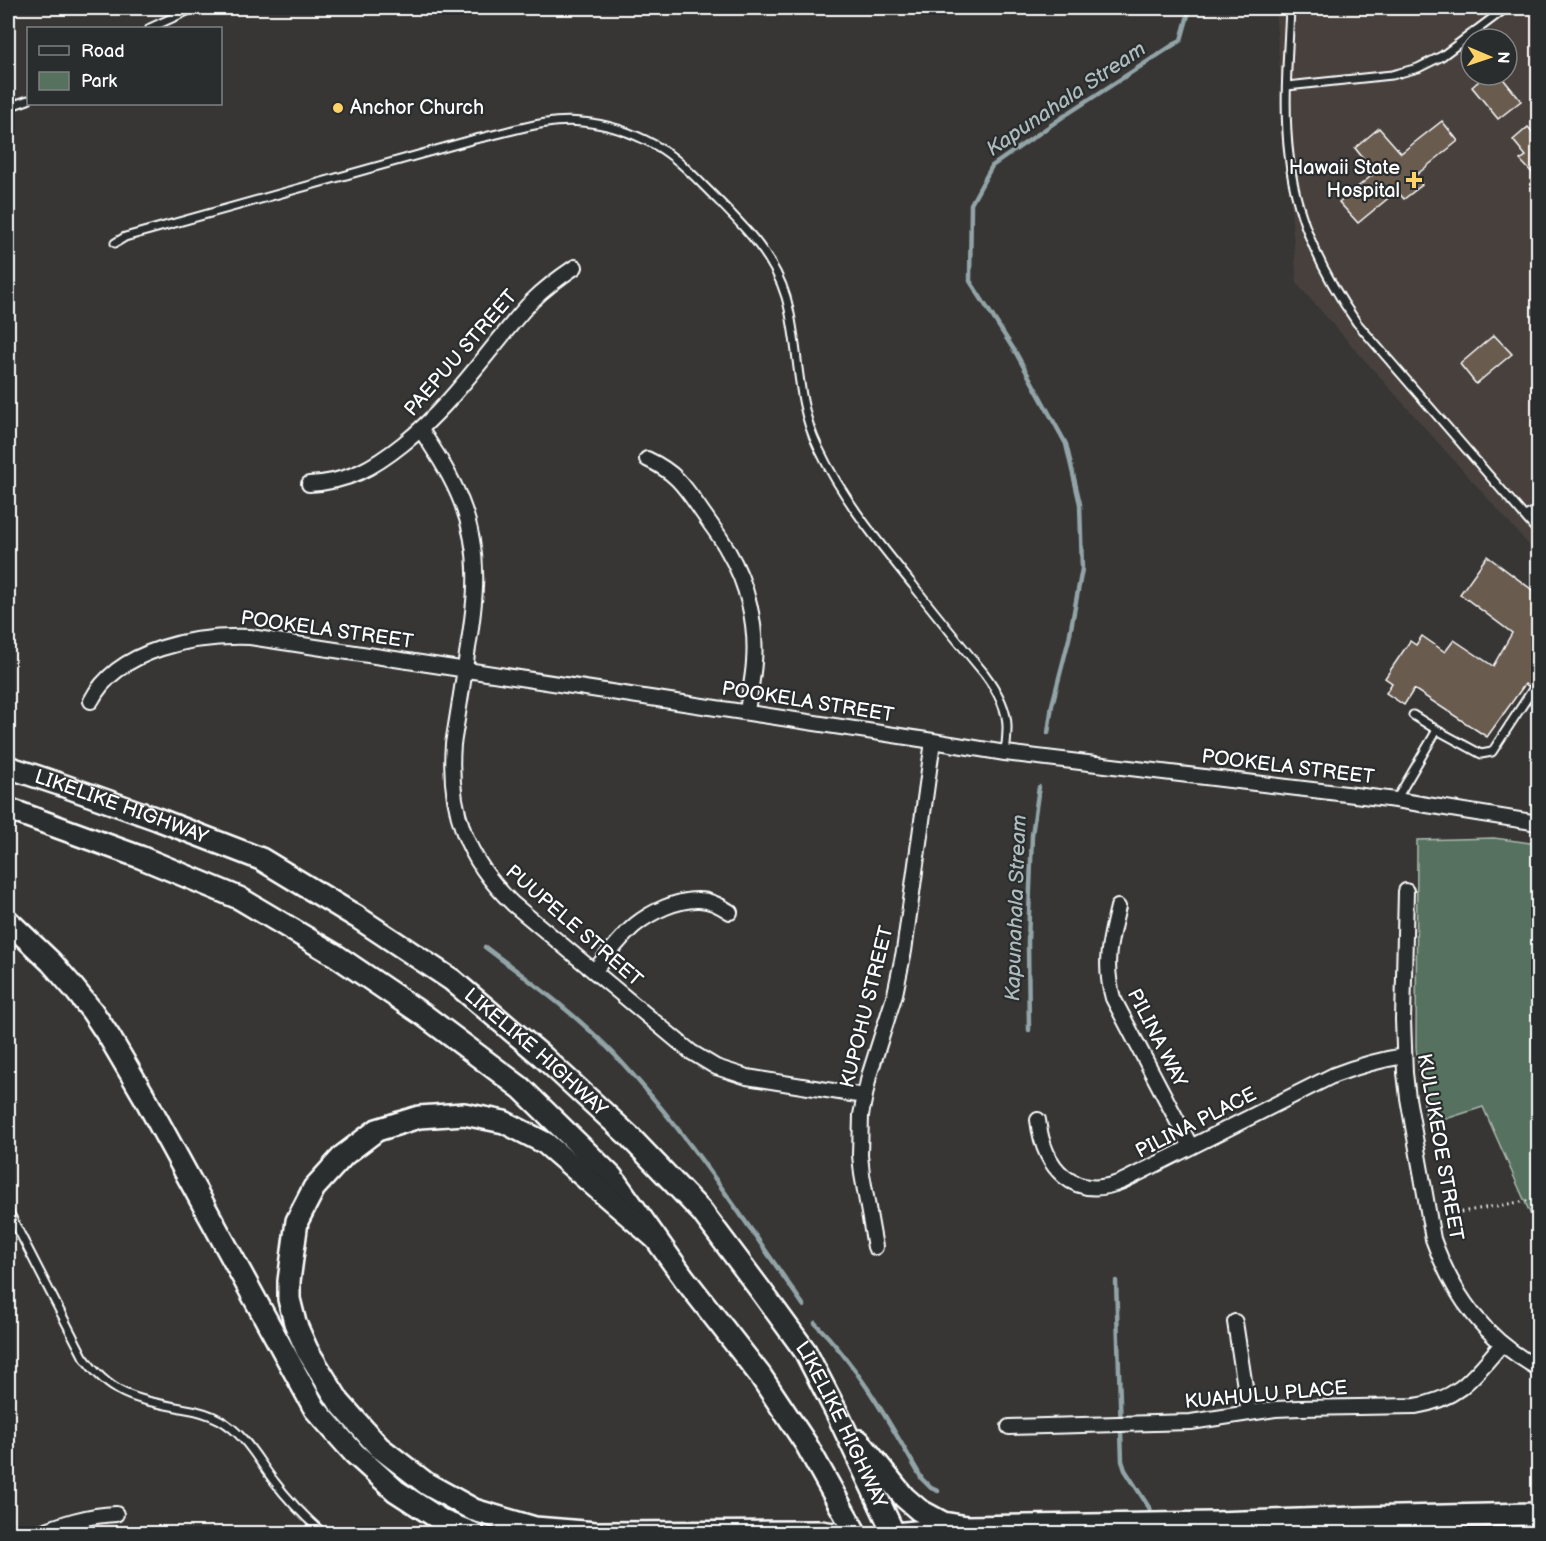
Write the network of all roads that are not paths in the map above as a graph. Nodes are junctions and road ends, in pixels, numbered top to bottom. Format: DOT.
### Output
graph roads {
  1 [pos="194,8"];
  2 [pos="1290,8"];
  3 [pos="1506,8"];
  4 [pos="152,27"];
  5 [pos="1287,86"];
  6 [pos="27,100"];
  7 [pos="8,106"];
  8 [pos="115,243"];
  9 [pos="575,267"];
  10 [pos="421,430"];
  11 [pos="647,459"];
  12 [pos="309,484"];
  13 [pos="1539,510"];
  14 [pos="1525,516"];
  15 [pos="1539,532"];
  16 [pos="465,669"];
  17 [pos="1533,689"];
  18 [pos="91,701"];
  19 [pos="747,712"];
  20 [pos="1413,715"];
  21 [pos="1437,730"];
  22 [pos="933,741"];
  23 [pos="1005,753"];
  24 [pos="8,767"];
  25 [pos="1396,800"];
  26 [pos="8,809"];
  27 [pos="1539,823"];
  28 [pos="1406,891"];
  29 [pos="1118,907"];
  30 [pos="730,912"];
  31 [pos="8,921"];
  32 [pos="594,971"];
  33 [pos="1404,1056"];
  34 [pos="864,1096"];
  35 [pos="1038,1120"];
  36 [pos="1191,1147"];
  37 [pos="8,1210"];
  38 [pos="655,1238"];
  39 [pos="875,1247"];
  40 [pos="1235,1322"];
  41 [pos="1502,1344"];
  42 [pos="1539,1368"];
  43 [pos="837,1413"];
  44 [pos="1249,1413"];
  45 [pos="1009,1427"];
  46 [pos="116,1514"];
  47 [pos="1539,1514"];
  48 [pos="967,1527"];
  49 [pos="35,1533"];
  50 [pos="324,1533"];
  51 [pos="474,1533"];
  52 [pos="834,1533"];
  53 [pos="856,1533"];
  54 [pos="894,1533"];
  1 -- 4 [label="lane"];
  2 -- 5 [label="lane"];
  3 -- 5 [label="lane"];
  5 -- 14 [label="lane"];
  6 -- 7 [label="lane"];
  8 -- 23 [label="lane"];
  9 -- 10 [label="street, PAEPUU STREET"];
  10 -- 12 [label="street, PAEPUU STREET"];
  10 -- 16 [label="street, PUUPELE STREET"];
  11 -- 19 [label="street"];
  13 -- 14 [label="lane"];
  14 -- 15 [label="lane"];
  16 -- 18 [label="street, POOKELA STREET"];
  16 -- 19 [label="street, POOKELA STREET"];
  16 -- 32 [label="street, PUUPELE STREET"];
  17 -- 21 [label="lane"];
  19 -- 22 [label="street, POOKELA STREET"];
  20 -- 21 [label="lane"];
  21 -- 25 [label="lane"];
  22 -- 23 [label="street, POOKELA STREET"];
  22 -- 34 [label="street, KUPOHU STREET"];
  23 -- 25 [label="street, POOKELA STREET"];
  24 -- 43 [label="main road, LIKELIKE HIGHWAY"];
  25 -- 27 [label="street, POOKELA STREET"];
  26 -- 38 [label="main road, LIKELIKE HIGHWAY"];
  28 -- 33 [label="street, KULUKEOE STREET"];
  29 -- 36 [label="street, PILINA WAY"];
  30 -- 32 [label="street"];
  31 -- 51 [label="main road"];
  32 -- 34 [label="street, PUUPELE STREET"];
  33 -- 36 [label="street, PILINA PLACE"];
  33 -- 41 [label="street, KULUKEOE STREET"];
  34 -- 39 [label="street, KUPOHU STREET"];
  35 -- 36 [label="street, PILINA PLACE"];
  37 -- 50 [label="lane"];
  38 -- 52 [label="main road"];
  38 -- 53 [label="main road, LIKELIKE HIGHWAY"];
  40 -- 44 [label="street"];
  41 -- 42 [label="street, KULUKEOE STREET"];
  41 -- 44 [label="street, KUAHULU PLACE"];
  43 -- 48 [label="main road"];
  43 -- 54 [label="main road, LIKELIKE HIGHWAY"];
  44 -- 45 [label="street, KUAHULU PLACE"];
  46 -- 49 [label="street"];
  47 -- 48 [label="main road"];
  48 -- 54 [label="main road"];
}
